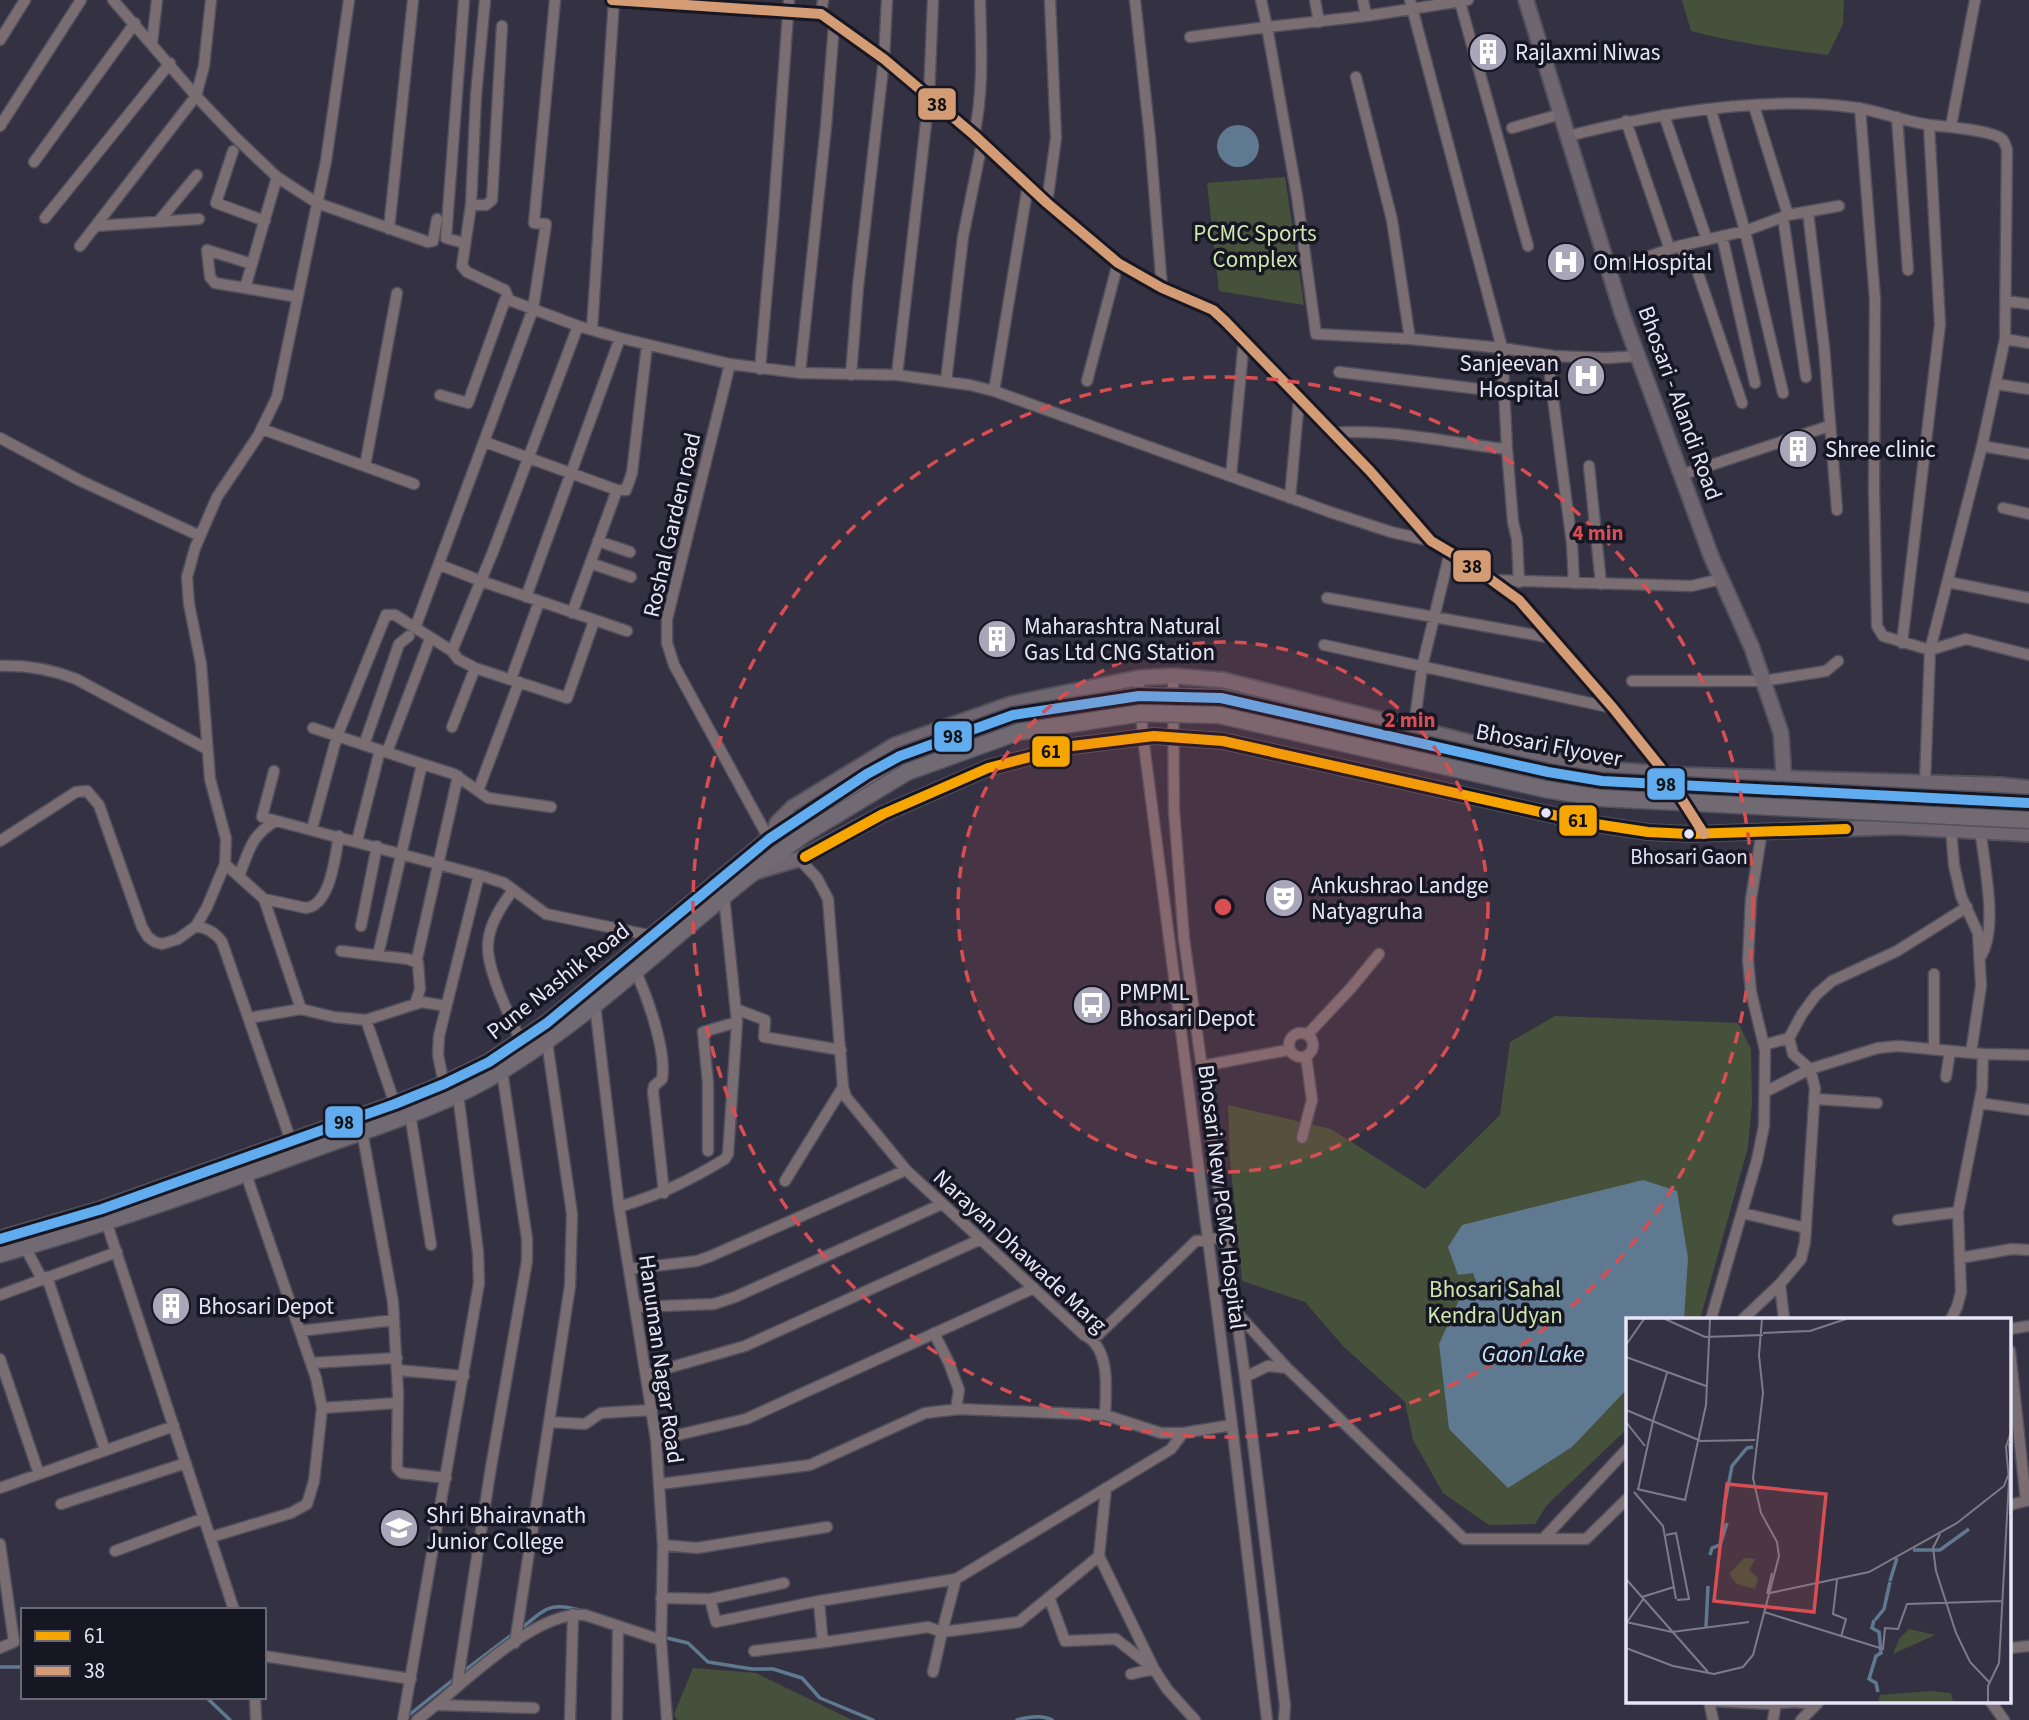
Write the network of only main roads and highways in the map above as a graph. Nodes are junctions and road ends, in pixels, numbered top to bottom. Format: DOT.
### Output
graph roads {
  1 [pos="1526,0"];
  2 [pos="1409,727"];
  3 [pos="1784,778"];
  4 [pos="1398,780"];
  5 [pos="2029,788"];
  6 [pos="2029,803"];
  7 [pos="2029,820"];
  8 [pos="802,826"];
  9 [pos="2029,834"];
  10 [pos="771,837"];
  11 [pos="754,873"];
  12 [pos="104,1216"];
  13 [pos="0,1239"];
  14 [pos="0,1254"];
  1 -- 3 [label="main road, Bhosari - Alandi Road"];
  2 -- 3 [label="main road"];
  2 -- 4 [label="main road"];
  2 -- 10 [label="main road"];
  3 -- 5 [label="main road"];
  4 -- 9 [label="main road"];
  4 -- 11 [label="main road"];
  6 -- 8 [label="highway, Bhosari Flyover, bridge"];
  7 -- 8 [label="highway, Bhosari Flyover, bridge"];
  8 -- 10 [label="highway, Pune Nashik Road"];
  8 -- 11 [label="highway, Pune Nashik Road"];
  10 -- 12 [label="highway, Pune Nashik Road"];
  11 -- 12 [label="highway, Pune Nashik Road"];
  12 -- 13 [label="highway, Pune Nashik Road"];
  12 -- 14 [label="highway, Pune Nashik Road"];
}
